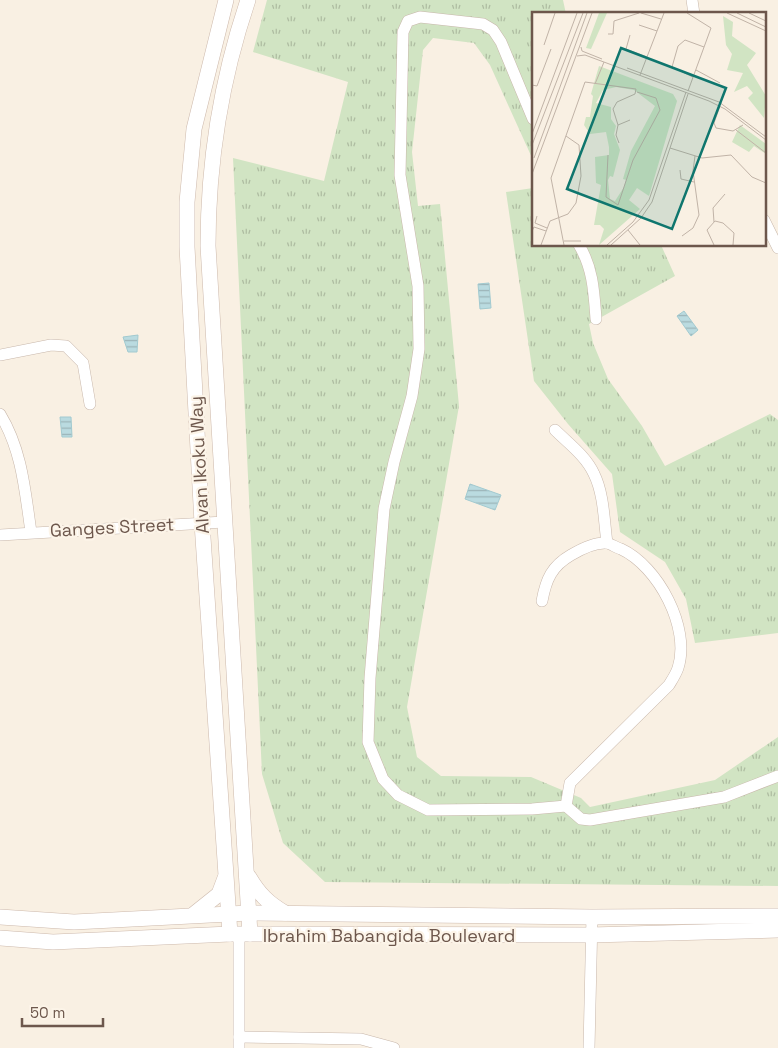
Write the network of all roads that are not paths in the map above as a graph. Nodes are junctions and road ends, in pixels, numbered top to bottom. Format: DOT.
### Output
graph roads {
  1 [pos="226,0"];
  2 [pos="248,0"];
  3 [pos="532,117"];
  4 [pos="766,224"];
  5 [pos="580,246"];
  6 [pos="778,248"];
  7 [pos="596,319"];
  8 [pos="0,355"];
  9 [pos="90,404"];
  10 [pos="0,414"];
  11 [pos="555,430"];
  12 [pos="224,522"];
  13 [pos="202,523"];
  14 [pos="31,532"];
  15 [pos="0,535"];
  16 [pos="607,543"];
  17 [pos="542,601"];
  18 [pos="778,776"];
  19 [pos="566,806"];
  20 [pos="246,871"];
  21 [pos="226,874"];
  22 [pos="249,913"];
  23 [pos="194,914"];
  24 [pos="228,914"];
  25 [pos="287,914"];
  26 [pos="0,916"];
  27 [pos="778,916"];
  28 [pos="592,917"];
  29 [pos="778,930"];
  30 [pos="240,934"];
  31 [pos="591,936"];
  32 [pos="0,938"];
  33 [pos="239,1042"];
  34 [pos="394,1048"];
  35 [pos="589,1048"];
  1 -- 13 [label="street, Alvan Ikoku Way"];
  2 -- 12 [label="street, Alvan Ikoku Way"];
  3 -- 19 [label="street"];
  4 -- 6 [label="street"];
  5 -- 7 [label="street"];
  8 -- 9 [label="street"];
  10 -- 14 [label="street"];
  11 -- 16 [label="street"];
  12 -- 13 [label="street, Ganges Street"];
  12 -- 20 [label="street, Alvan Ikoku Way"];
  13 -- 14 [label="street, Ganges Street"];
  13 -- 21 [label="street, Alvan Ikoku Way"];
  14 -- 15 [label="street, Ganges Street"];
  16 -- 17 [label="street"];
  16 -- 19 [label="street"];
  18 -- 19 [label="street"];
  20 -- 22 [label="street, Alvan Ikoku Way"];
  20 -- 25 [label="street"];
  21 -- 23 [label="street"];
  21 -- 24 [label="street, Alvan Ikoku Way"];
  22 -- 24 [label="street, Ibrahim Babangida Boulevard"];
  22 -- 25 [label="street, Ibrahim Babangida Boulevard"];
  22 -- 30 [label="street, Alvan Ikoku Way"];
  23 -- 24 [label="street, Ibrahim Babangida Boulevard"];
  23 -- 26 [label="street, Ibrahim Babangida Boulevard"];
  24 -- 30 [label="street, Alvan Ikoku Way"];
  25 -- 28 [label="street, Ibrahim Babangida Boulevard"];
  27 -- 28 [label="street, Ibrahim Babangida Boulevard"];
  28 -- 31 [label="street"];
  29 -- 31 [label="street, Ibrahim Babangida Boulevard"];
  30 -- 31 [label="street, Ibrahim Babangida Boulevard"];
  30 -- 32 [label="street, Ibrahim Babangida Boulevard"];
  30 -- 33 [label="street"];
  31 -- 35 [label="street"];
  33 -- 34 [label="street"];
}
